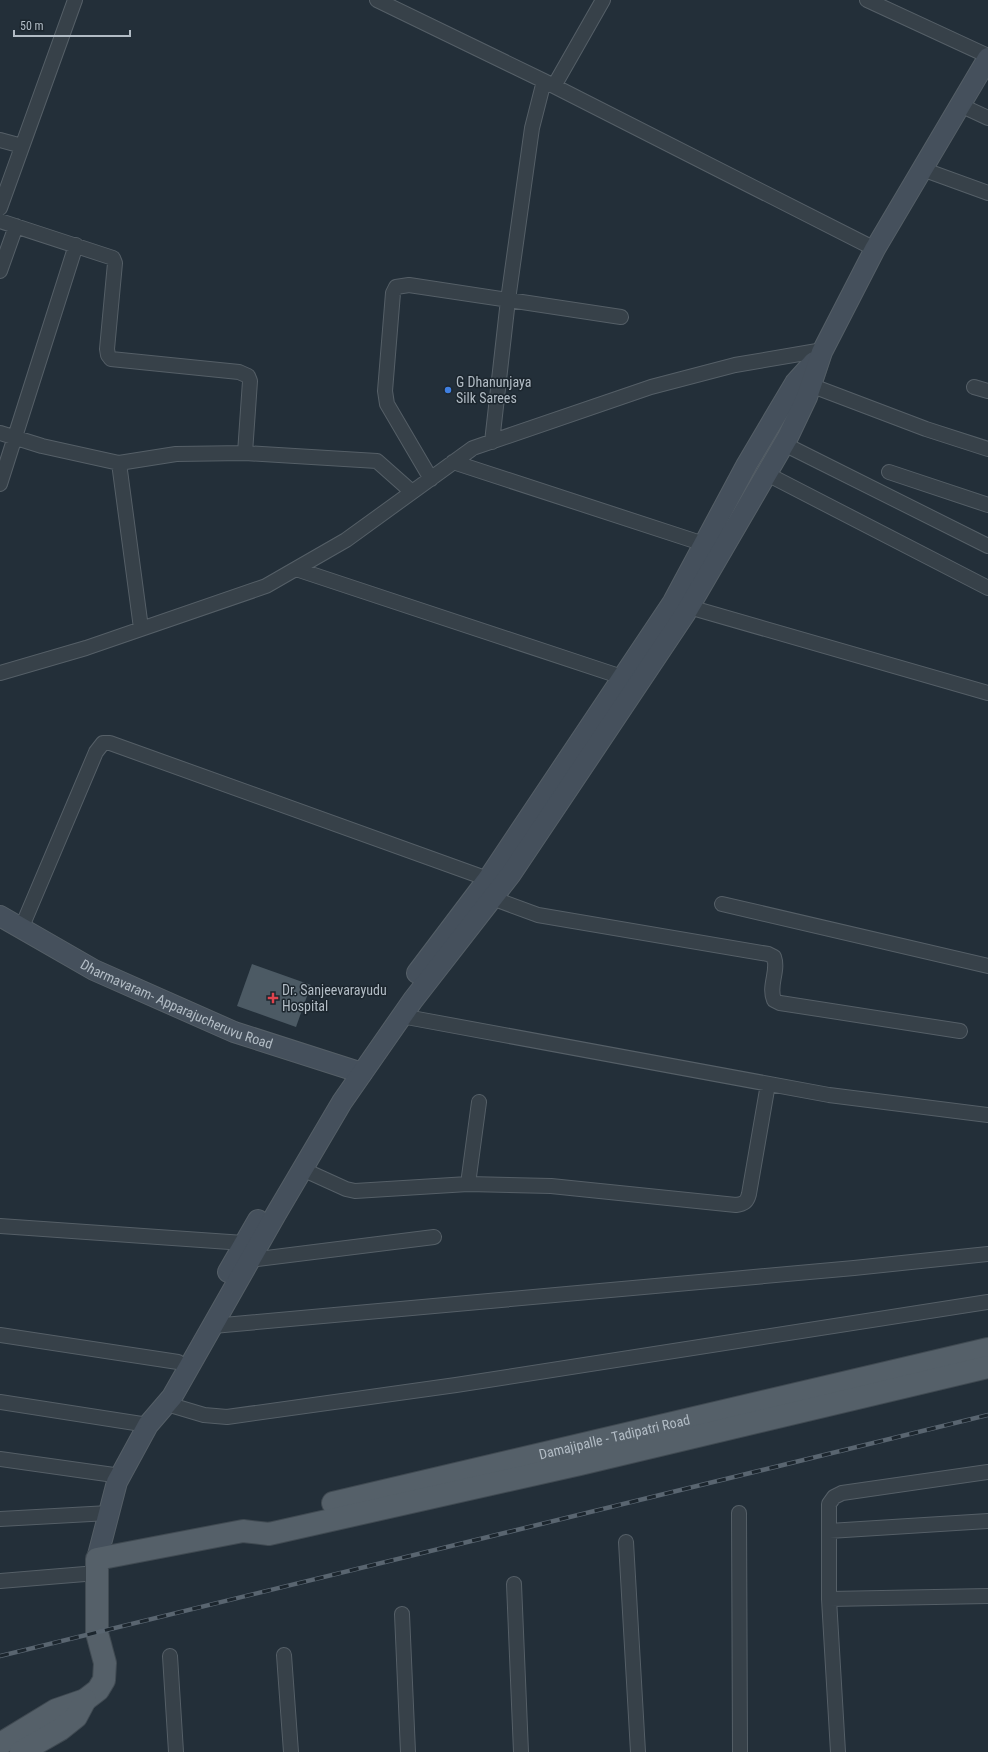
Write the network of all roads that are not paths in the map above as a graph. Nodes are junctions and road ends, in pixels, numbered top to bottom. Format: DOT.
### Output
graph roads {
  1 [pos="75,0"];
  2 [pos="377,0"];
  3 [pos="603,0"];
  4 [pos="867,0"];
  5 [pos="988,57"];
  6 [pos="549,83"];
  7 [pos="960,105"];
  8 [pos="988,118"];
  9 [pos="0,140"];
  10 [pos="22,146"];
  11 [pos="922,169"];
  12 [pos="988,193"];
  13 [pos="0,208"];
  14 [pos="0,221"];
  15 [pos="16,226"];
  16 [pos="76,245"];
  17 [pos="875,249"];
  18 [pos="0,271"];
  19 [pos="508,300"];
  20 [pos="621,317"];
  21 [pos="822,351"];
  22 [pos="810,385"];
  23 [pos="974,387"];
  24 [pos="988,391"];
  25 [pos="0,433"];
  26 [pos="16,438"];
  27 [pos="492,442"];
  28 [pos="784,444"];
  29 [pos="988,449"];
  30 [pos="244,453"];
  31 [pos="119,462"];
  32 [pos="454,462"];
  33 [pos="889,472"];
  34 [pos="767,474"];
  35 [pos="431,479"];
  36 [pos="0,484"];
  37 [pos="412,492"];
  38 [pos="988,505"];
  39 [pos="704,544"];
  40 [pos="988,546"];
  41 [pos="296,569"];
  42 [pos="988,588"];
  43 [pos="689,608"];
  44 [pos="141,628"];
  45 [pos="0,662"];
  46 [pos="21,666"];
  47 [pos="0,673"];
  48 [pos="630,680"];
  49 [pos="988,693"];
  50 [pos="561,784"];
  51 [pos="488,878"];
  52 [pos="492,898"];
  53 [pos="722,904"];
  54 [pos="0,916"];
  55 [pos="21,929"];
  56 [pos="988,966"];
  57 [pos="401,1016"];
  58 [pos="960,1032"];
  59 [pos="356,1072"];
  60 [pos="768,1084"];
  61 [pos="479,1102"];
  62 [pos="988,1115"];
  63 [pos="302,1169"];
  64 [pos="468,1184"];
  65 [pos="0,1226"];
  66 [pos="434,1237"];
  67 [pos="247,1251"];
  68 [pos="988,1254"];
  69 [pos="988,1302"];
  70 [pos="213,1326"];
  71 [pos="0,1335"];
  72 [pos="988,1349"];
  73 [pos="178,1362"];
  74 [pos="988,1367"];
  75 [pos="0,1402"];
  76 [pos="168,1404"];
  77 [pos="150,1422"];
  78 [pos="0,1459"];
  79 [pos="988,1472"];
  80 [pos="121,1476"];
  81 [pos="109,1513"];
  82 [pos="738,1514"];
  83 [pos="0,1519"];
  84 [pos="988,1521"];
  85 [pos="243,1531"];
  86 [pos="829,1531"];
  87 [pos="626,1542"];
  88 [pos="97,1566"];
  89 [pos="0,1580"];
  90 [pos="514,1584"];
  91 [pos="988,1596"];
  92 [pos="829,1599"];
  93 [pos="402,1614"];
  94 [pos="284,1655"];
  95 [pos="170,1656"];
  96 [pos="85,1700"];
  97 [pos="0,1744"];
  98 [pos="21,1752"];
  99 [pos="176,1752"];
  100 [pos="291,1752"];
  101 [pos="408,1752"];
  102 [pos="521,1752"];
  103 [pos="638,1752"];
  104 [pos="740,1752"];
  105 [pos="838,1752"];
  1 -- 10 [label="street"];
  2 -- 6 [label="street"];
  3 -- 6 [label="street"];
  4 -- 5 [label="street"];
  5 -- 7 [label="main road"];
  6 -- 17 [label="street"];
  6 -- 19 [label="street"];
  7 -- 8 [label="street"];
  7 -- 11 [label="main road"];
  9 -- 10 [label="street"];
  10 -- 13 [label="street"];
  11 -- 12 [label="street"];
  11 -- 17 [label="main road"];
  14 -- 15 [label="street"];
  15 -- 16 [label="street"];
  15 -- 18 [label="street"];
  16 -- 26 [label="street"];
  16 -- 30 [label="street"];
  17 -- 21 [label="main road"];
  19 -- 20 [label="street"];
  19 -- 27 [label="street"];
  19 -- 35 [label="street"];
  21 -- 22 [label="main road"];
  21 -- 27 [label="street"];
  21 -- 39 [label="main road"];
  22 -- 28 [label="main road"];
  22 -- 29 [label="street"];
  23 -- 24 [label="street"];
  25 -- 26 [label="street"];
  26 -- 31 [label="street"];
  26 -- 36 [label="street"];
  27 -- 32 [label="street"];
  28 -- 34 [label="main road"];
  28 -- 40 [label="street"];
  30 -- 31 [label="street"];
  30 -- 37 [label="street"];
  31 -- 44 [label="street"];
  32 -- 35 [label="street"];
  32 -- 39 [label="street"];
  33 -- 38 [label="street"];
  34 -- 42 [label="street"];
  34 -- 43 [label="main road"];
  35 -- 37 [label="street"];
  37 -- 41 [label="street"];
  39 -- 48 [label="main road"];
  41 -- 44 [label="street"];
  41 -- 48 [label="street"];
  43 -- 48 [label="main road"];
  43 -- 49 [label="street"];
  44 -- 46 [label="street"];
  45 -- 46 [label="street"];
  46 -- 47 [label="street"];
  48 -- 50 [label="main road"];
  50 -- 51 [label="main road"];
  50 -- 52 [label="main road"];
  51 -- 55 [label="street"];
  51 -- 59 [label="main road"];
  52 -- 57 [label="main road"];
  52 -- 58 [label="street"];
  53 -- 56 [label="street"];
  54 -- 55 [label="main road, Dharmavaram- Apparajucheruvu Road"];
  55 -- 59 [label="main road, Dharmavaram- Apparajucheruvu Road"];
  57 -- 59 [label="main road"];
  57 -- 60 [label="street"];
  59 -- 63 [label="main road"];
  59 -- 67 [label="main road"];
  60 -- 62 [label="street"];
  60 -- 64 [label="street"];
  61 -- 64 [label="street"];
  63 -- 64 [label="street"];
  63 -- 67 [label="main road"];
  65 -- 67 [label="street"];
  66 -- 67 [label="street"];
  67 -- 70 [label="main road"];
  67 -- 73 [label="main road"];
  68 -- 70 [label="street"];
  69 -- 76 [label="street"];
  70 -- 76 [label="main road"];
  71 -- 73 [label="street"];
  72 -- 85 [label="main road, Damajipalle - Tadipatri Road"];
  73 -- 77 [label="main road"];
  74 -- 85 [label="main road, Damajipalle - Tadipatri Road"];
  75 -- 77 [label="street"];
  76 -- 77 [label="main road"];
  77 -- 80 [label="main road"];
  78 -- 80 [label="street"];
  79 -- 86 [label="street"];
  80 -- 81 [label="main road"];
  81 -- 83 [label="street"];
  81 -- 88 [label="main road"];
  82 -- 104 [label="street"];
  84 -- 86 [label="street"];
  85 -- 88 [label="main road, Damajipalle - Tadipatri Road"];
  86 -- 92 [label="street"];
  87 -- 103 [label="street"];
  88 -- 89 [label="street"];
  88 -- 96 [label="main road"];
  90 -- 102 [label="street"];
  91 -- 92 [label="street"];
  92 -- 105 [label="street"];
  93 -- 101 [label="street"];
  94 -- 100 [label="street"];
  95 -- 99 [label="street"];
  96 -- 97 [label="main road"];
  96 -- 98 [label="main road"];
}
